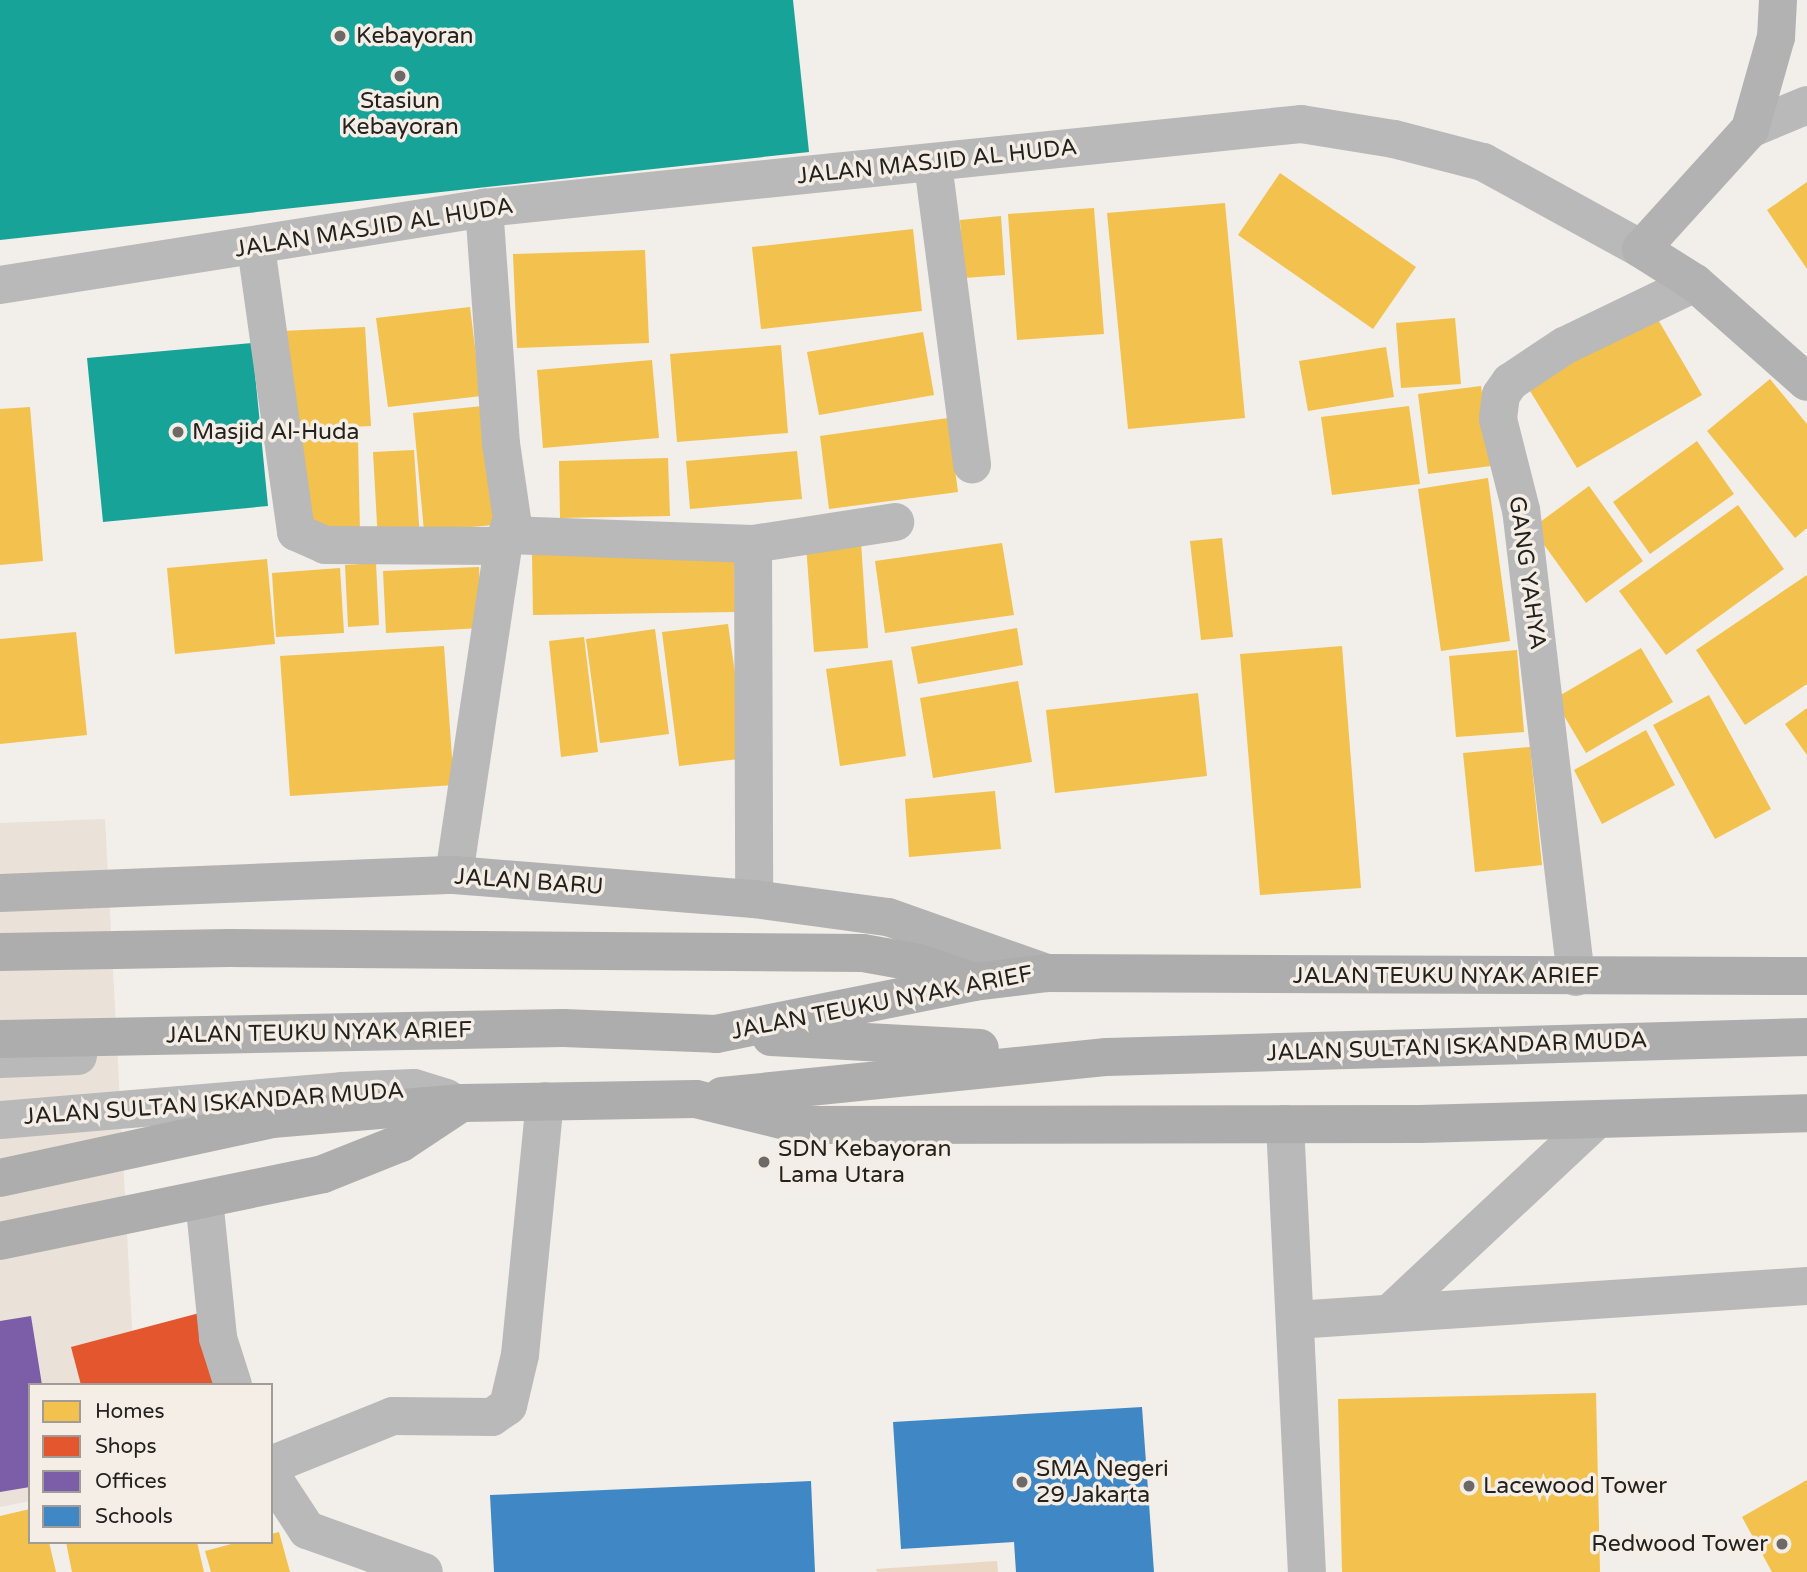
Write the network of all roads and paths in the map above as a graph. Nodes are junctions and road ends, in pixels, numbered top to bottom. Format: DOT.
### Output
graph roads {
  1 [pos="1778,0"];
  2 [pos="1807,105"];
  3 [pos="1750,129"];
  4 [pos="933,164"];
  5 [pos="484,208"];
  6 [pos="256,247"];
  7 [pos="1641,249"];
  8 [pos="1695,283"];
  9 [pos="0,285"];
  10 [pos="1807,382"];
  11 [pos="972,464"];
  12 [pos="895,522"];
  13 [pos="505,540"];
  14 [pos="753,544"];
  15 [pos="454,875"];
  16 [pos="0,893"];
  17 [pos="754,899"];
  18 [pos="0,953"];
  19 [pos="1047,973"];
  20 [pos="1807,976"];
  21 [pos="1576,977"];
  22 [pos="974,982"];
  23 [pos="716,1034"];
  24 [pos="1807,1037"];
  25 [pos="0,1039"];
  26 [pos="1107,1057"];
  27 [pos="0,1059"];
  28 [pos="696,1099"];
  29 [pos="545,1101"];
  30 [pos="462,1103"];
  31 [pos="1807,1114"];
  32 [pos="0,1120"];
  33 [pos="1596,1120"];
  34 [pos="1285,1124"];
  35 [pos="0,1178"];
  36 [pos="204,1199"];
  37 [pos="0,1241"];
  38 [pos="1807,1285"];
  39 [pos="1390,1313"];
  40 [pos="1295,1320"];
  41 [pos="232,1383"];
  42 [pos="273,1464"];
  43 [pos="273,1478"];
  44 [pos="424,1572"];
  45 [pos="1307,1572"];
  1 -- 3 [label="main road"];
  2 -- 3 [label="street"];
  3 -- 7 [label="main road"];
  4 -- 5 [label="street, JALAN MASJID AL HUDA"];
  4 -- 7 [label="street, JALAN MASJID AL HUDA"];
  4 -- 11 [label="street"];
  5 -- 6 [label="street, JALAN MASJID AL HUDA"];
  5 -- 13 [label="street"];
  6 -- 9 [label="street, JALAN MASJID AL HUDA"];
  6 -- 13 [label="street"];
  7 -- 8 [label="main road, JALAN MASJID AL HUDA"];
  8 -- 10 [label="main road, JALAN MASJID AL HUDA"];
  8 -- 21 [label="street, GANG YAHYA"];
  12 -- 14 [label="street"];
  13 -- 14 [label="street"];
  13 -- 15 [label="street"];
  14 -- 17 [label="street"];
  15 -- 16 [label="main road, JALAN BARU"];
  15 -- 17 [label="main road, JALAN BARU"];
  17 -- 19 [label="main road, JALAN BARU"];
  18 -- 22 [label="highway"];
  19 -- 21 [label="highway, JALAN TEUKU NYAK ARIEF"];
  19 -- 22 [label="highway, JALAN TEUKU NYAK ARIEF"];
  20 -- 21 [label="highway, JALAN TEUKU NYAK ARIEF"];
  22 -- 23 [label="highway, JALAN TEUKU NYAK ARIEF"];
  23 -- 25 [label="highway, JALAN TEUKU NYAK ARIEF"];
  23 -- 26 [label="highway, JALAN SULTAN ISKANDAR MUDA"];
  23 -- 27 [label="street"];
  24 -- 26 [label="highway, JALAN SULTAN ISKANDAR MUDA"];
  26 -- 28 [label="highway, JALAN SULTAN ISKANDAR MUDA"];
  28 -- 29 [label="highway"];
  28 -- 34 [label="highway"];
  29 -- 30 [label="highway"];
  29 -- 42 [label="street"];
  30 -- 32 [label="street, JALAN SULTAN ISKANDAR MUDA"];
  30 -- 35 [label="highway, JALAN SULTAN ISKANDAR MUDA"];
  30 -- 36 [label="highway"];
  31 -- 33 [label="highway"];
  33 -- 34 [label="highway"];
  33 -- 39 [label="street"];
  34 -- 40 [label="street"];
  36 -- 37 [label="highway"];
  36 -- 41 [label="street"];
  38 -- 39 [label="street"];
  39 -- 40 [label="street"];
  40 -- 45 [label="street"];
  43 -- 44 [label="street"];
}
